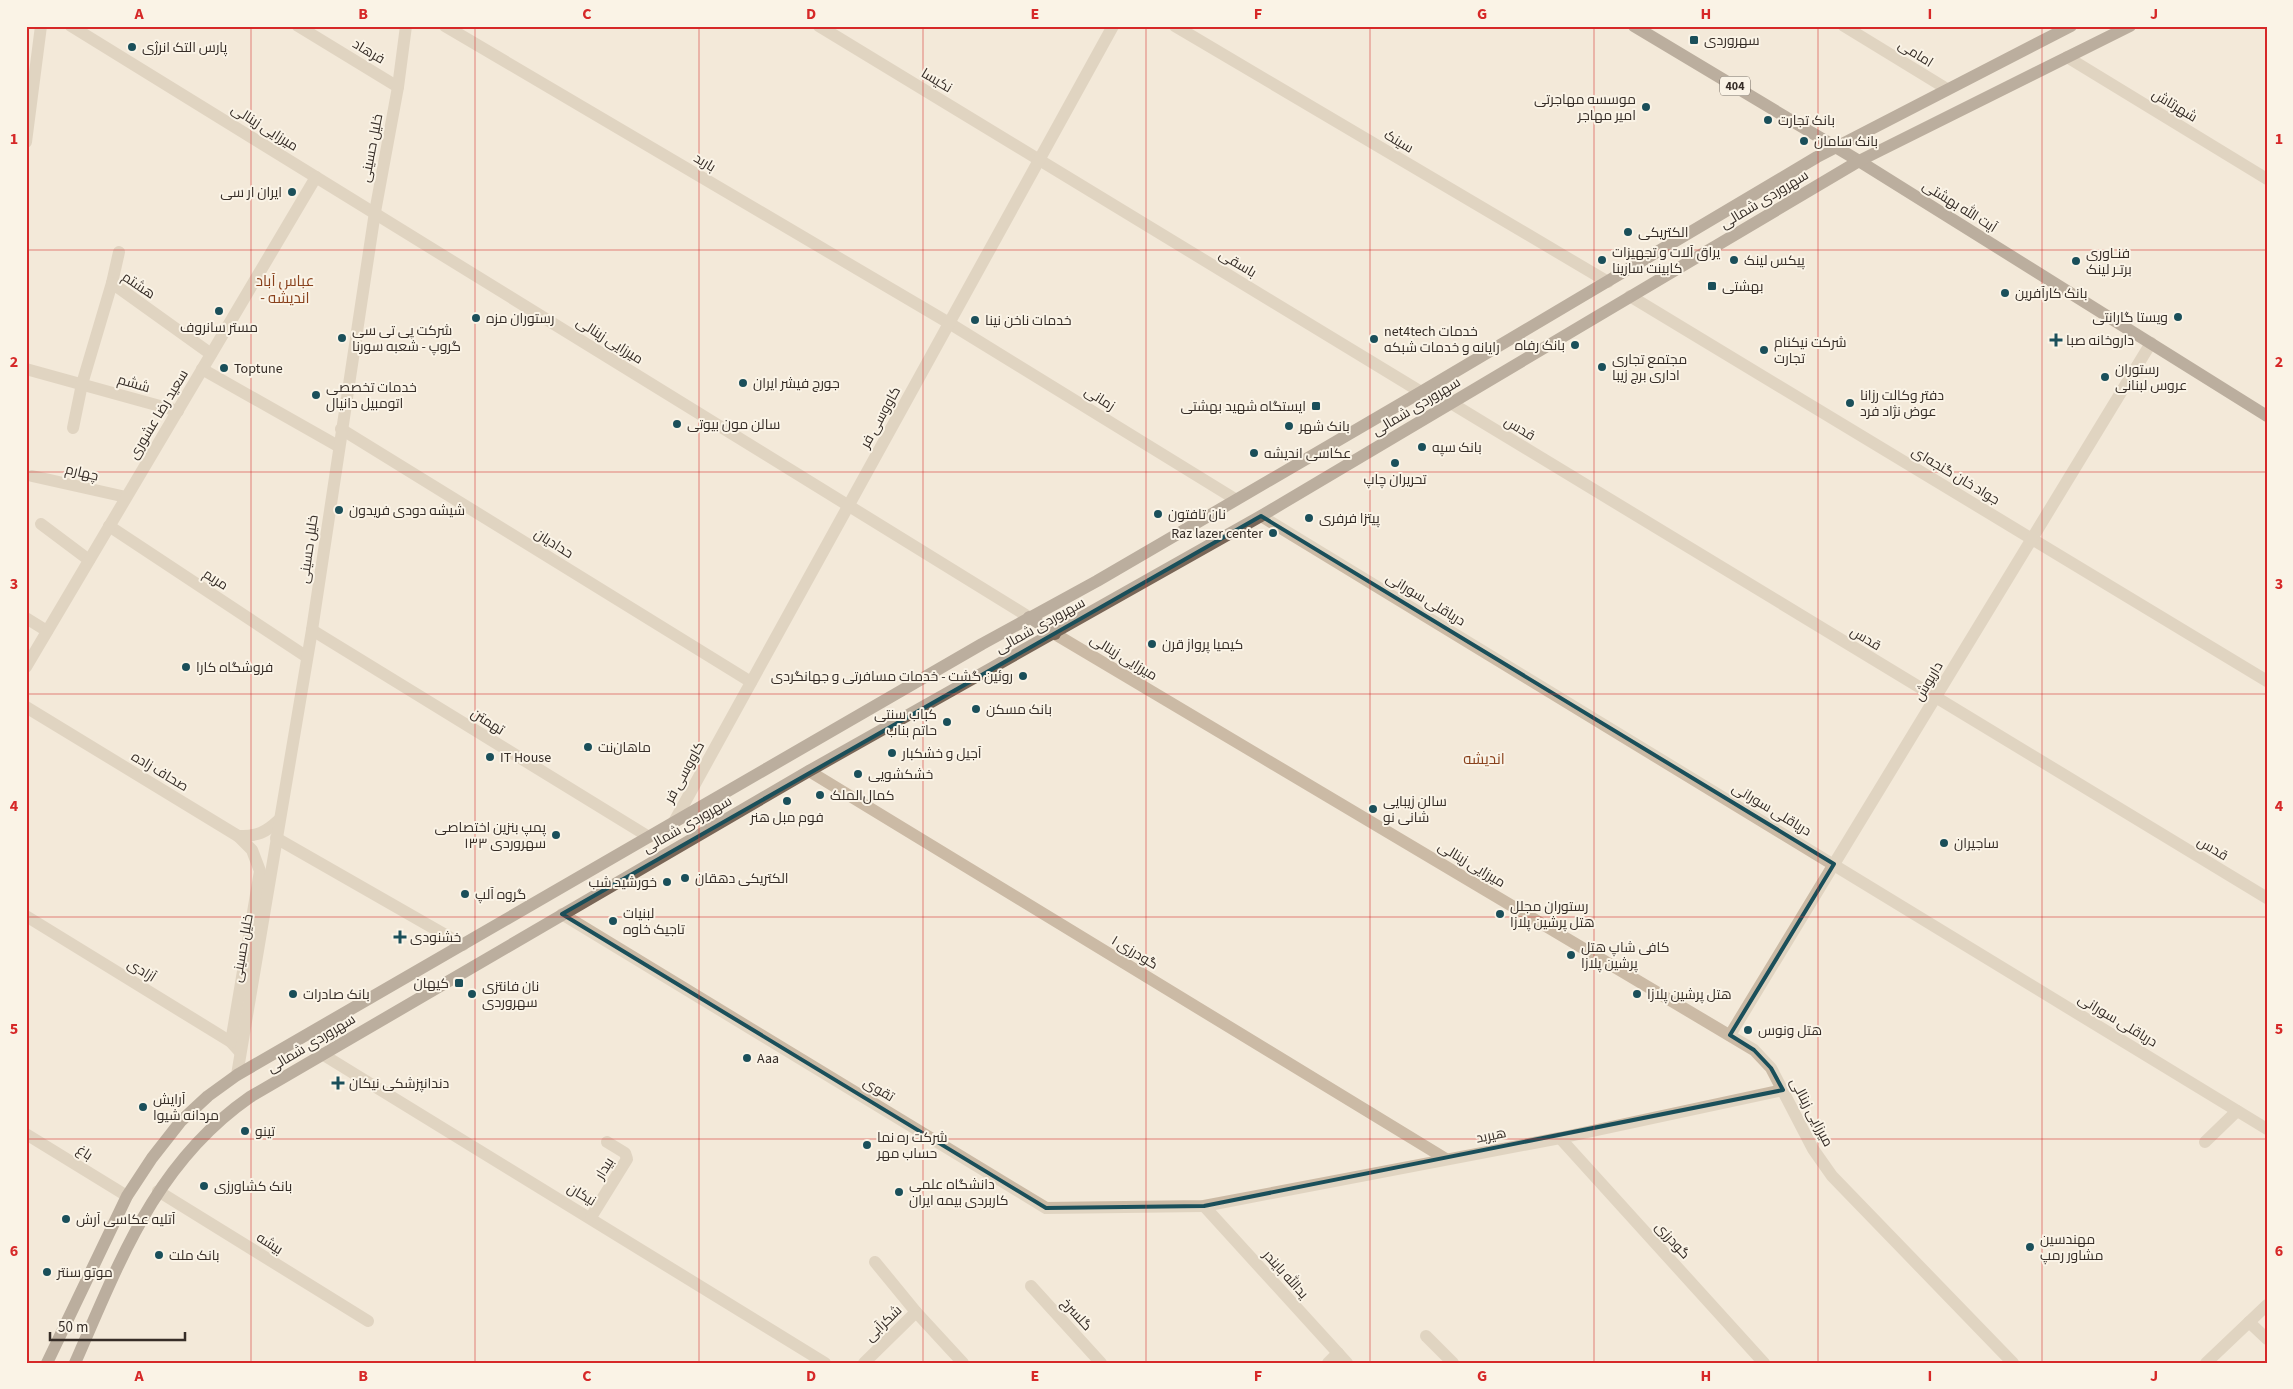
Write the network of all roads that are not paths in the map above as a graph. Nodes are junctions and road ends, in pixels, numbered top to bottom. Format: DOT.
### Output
graph roads {
  1 [pos="41,26"];
  2 [pos="71,26"];
  3 [pos="298,26"];
  4 [pos="406,26"];
  5 [pos="445,26"];
  6 [pos="818,26"];
  7 [pos="1113,26"];
  8 [pos="1174,26"];
  9 [pos="1634,26"];
  10 [pos="1844,26"];
  11 [pos="2071,26"];
  12 [pos="2130,26"];
  13 [pos="2067,57"];
  14 [pos="398,87"];
  15 [pos="29,89"];
  16 [pos="1947,89"];
  17 [pos="26,142"];
  18 [pos="1836,146"];
  19 [pos="1039,160"];
  20 [pos="1859,160"];
  21 [pos="316,176"];
  22 [pos="2267,179"];
  23 [pos="374,212"];
  24 [pos="119,252"];
  25 [pos="1608,282"];
  26 [pos="112,283"];
  27 [pos="1630,296"];
  28 [pos="949,323"];
  29 [pos="2151,343"];
  30 [pos="211,354"];
  31 [pos="202,369"];
  32 [pos="26,370"];
  33 [pos="82,384"];
  34 [pos="1421,392"];
  35 [pos="1451,403"];
  36 [pos="178,411"];
  37 [pos="2267,416"];
  38 [pos="73,428"];
  39 [pos="341,429"];
  40 [pos="338,446"];
  41 [pos="32,476"];
  42 [pos="126,497"];
  43 [pos="1235,499"];
  44 [pos="848,505"];
  45 [pos="1261,516"];
  46 [pos="41,524"];
  47 [pos="109,526"];
  48 [pos="2032,539"];
  49 [pos="89,560"];
  50 [pos="1029,617"];
  51 [pos="26,618"];
  52 [pos="312,630"];
  53 [pos="47,631"];
  54 [pos="1056,634"];
  55 [pos="307,657"];
  56 [pos="26,667"];
  57 [pos="2267,681"];
  58 [pos="751,682"];
  59 [pos="1935,698"];
  60 [pos="26,707"];
  61 [pos="809,771"];
  62 [pos="279,820"];
  63 [pos="674,822"];
  64 [pos="238,836"];
  65 [pos="649,837"];
  66 [pos="276,838"];
  67 [pos="1834,864"];
  68 [pos="2267,898"];
  69 [pos="562,914"];
  70 [pos="26,916"];
  71 [pos="463,945"];
  72 [pos="1730,1034"];
  73 [pos="236,1047"];
  74 [pos="322,1054"];
  75 [pos="237,1075"];
  76 [pos="1783,1090"];
  77 [pos="2237,1111"];
  78 [pos="2267,1129"];
  79 [pos="26,1134"];
  80 [pos="1560,1138"];
  81 [pos="607,1142"];
  82 [pos="2205,1142"];
  83 [pos="1446,1159"];
  84 [pos="158,1191"];
  85 [pos="127,1196"];
  86 [pos="1204,1206"];
  87 [pos="590,1217"];
  88 [pos="875,1262"];
  89 [pos="1031,1286"];
  90 [pos="2267,1305"];
  91 [pos="916,1312"];
  92 [pos="368,1321"];
  93 [pos="2249,1322"];
  94 [pos="1426,1336"];
  95 [pos="2267,1339"];
  96 [pos="1338,1353"];
  97 [pos="47,1363"];
  98 [pos="75,1363"];
  99 [pos="825,1363"];
  100 [pos="864,1363"];
  101 [pos="963,1363"];
  102 [pos="1101,1363"];
  103 [pos="1328,1363"];
  104 [pos="1347,1363"];
  105 [pos="1453,1363"];
  106 [pos="1764,1363"];
  107 [pos="2013,1363"];
  108 [pos="2206,1363"];
  1 -- 15 [label="street"];
  2 -- 21 [label="street, میرزایی زینالی"];
  3 -- 14 [label="street, فرهاد"];
  4 -- 14 [label="street, خلیل حسینی"];
  5 -- 28 [label="street, باربد"];
  6 -- 19 [label="street, نکیسا"];
  7 -- 19 [label="street, کاووسی فر"];
  8 -- 25 [label="street, سینک"];
  9 -- 18 [label="main road, آیت الله بهشتی / 404"];
  10 -- 16 [label="street, امامی"];
  11 -- 16 [label="main road, سهروردی شمالی"];
  12 -- 13 [label="main road, سهروردی شمالی"];
  13 -- 20 [label="main road, سهروردی شمالی"];
  13 -- 22 [label="street, شهرتاش"];
  14 -- 23 [label="street, خلیل حسینی"];
  15 -- 17 [label="street"];
  16 -- 18 [label="main road, سهروردی شمالی"];
  18 -- 20 [label="main road, آیت الله بهشتی / 404"];
  18 -- 25 [label="main road, سهروردی شمالی"];
  19 -- 28 [label="street, کاووسی فر"];
  19 -- 34 [label="street, باسقی"];
  20 -- 27 [label="main road, سهروردی شمالی"];
  20 -- 29 [label="main road, آیت الله بهشتی / 404"];
  21 -- 23 [label="street, میرزایی زینالی"];
  21 -- 30 [label="street, سعید رضا عشوری"];
  23 -- 39 [label="street, خلیل حسینی"];
  23 -- 44 [label="street, میرزایی زینالی"];
  24 -- 26 [label="street"];
  25 -- 34 [label="main road, سهروردی شمالی"];
  26 -- 30 [label="street, هشتم"];
  26 -- 33 [label="street, هشتم"];
  27 -- 35 [label="main road, سهروردی شمالی"];
  27 -- 48 [label="street, جواد خان گنجه‌ای"];
  28 -- 43 [label="street, زمانی"];
  28 -- 44 [label="street, کاووسی فر"];
  29 -- 37 [label="main road, آیت الله بهشتی / 404"];
  29 -- 48 [label="street, داریوش"];
  30 -- 31 [label="street, سعید رضا عشوری"];
  31 -- 36 [label="street, سعید رضا عشوری"];
  31 -- 40 [label="street"];
  32 -- 33 [label="street, ششم"];
  33 -- 36 [label="street, ششم"];
  33 -- 38 [label="street, هشتم"];
  34 -- 43 [label="main road, سهروردی شمالی"];
  35 -- 45 [label="main road, سهروردی شمالی"];
  35 -- 59 [label="street, قدس"];
  36 -- 42 [label="street, سعید رضا عشوری"];
  39 -- 40 [label="street, خلیل حسینی"];
  39 -- 58 [label="street, حدادیان"];
  40 -- 52 [label="street, خلیل حسینی"];
  41 -- 42 [label="street, چهارم"];
  42 -- 47 [label="street, سعید رضا عشوری"];
  43 -- 50 [label="main road, سهروردی شمالی"];
  44 -- 50 [label="street, میرزایی زینالی"];
  44 -- 58 [label="street, کاووسی فر"];
  45 -- 54 [label="main road, سهروردی شمالی"];
  45 -- 67 [label="street, دریاقلی سورانی"];
  46 -- 49 [label="street"];
  47 -- 49 [label="street, سعید رضا عشوری"];
  47 -- 55 [label="street, مریم"];
  48 -- 57 [label="street, جواد خان گنجه‌ای"];
  48 -- 59 [label="street, داریوش"];
  49 -- 53 [label="street, سعید رضا عشوری"];
  50 -- 54 [label="main road"];
  50 -- 63 [label="main road, سهروردی شمالی"];
  51 -- 53 [label="street"];
  52 -- 55 [label="street, خلیل حسینی"];
  52 -- 65 [label="street, تهمتن"];
  53 -- 56 [label="street, سعید رضا عشوری"];
  54 -- 61 [label="main road, سهروردی شمالی"];
  54 -- 72 [label="street, میرزایی زینالی"];
  55 -- 62 [label="street, خلیل حسینی"];
  58 -- 63 [label="street, کاووسی فر"];
  59 -- 67 [label="street, داریوش"];
  59 -- 68 [label="street, قدس"];
  60 -- 64 [label="street, صحاف زاده"];
  61 -- 69 [label="main road, سهروردی شمالی"];
  61 -- 83 [label="street, گودرزی ۱"];
  62 -- 64 [label="street"];
  62 -- 66 [label="street, خلیل حسینی"];
  63 -- 65 [label="main road, سهروردی شمالی"];
  64 -- 73 [label="street, صحاف زاده"];
  65 -- 71 [label="main road, سهروردی شمالی"];
  66 -- 71 [label="street"];
  66 -- 73 [label="street, خلیل حسینی"];
  67 -- 72 [label="street, داریوش"];
  67 -- 77 [label="street, دریاقلی سورانی"];
  69 -- 74 [label="main road, سهروردی شمالی"];
  69 -- 86 [label="street, تقوی"];
  70 -- 73 [label="street, آزادی"];
  71 -- 75 [label="main road, سهروردی شمالی"];
  72 -- 76 [label="street, میرزایی زینالی"];
  73 -- 75 [label="street, خلیل حسینی"];
  74 -- 84 [label="main road, سهروردی شمالی"];
  74 -- 87 [label="street, نیکان"];
  75 -- 85 [label="main road, سهروردی شمالی"];
  76 -- 80 [label="street, هیربد"];
  76 -- 107 [label="street, میرزایی زینالی"];
  77 -- 78 [label="street, دریاقلی سورانی"];
  77 -- 82 [label="street"];
  79 -- 85 [label="street, باغ"];
  80 -- 83 [label="street, هیربد"];
  80 -- 106 [label="street, گودرزی"];
  81 -- 87 [label="street, بیدار"];
  83 -- 86 [label="street, هیربد"];
  84 -- 92 [label="street, بیشه"];
  84 -- 98 [label="main road, سهروردی شمالی"];
  85 -- 97 [label="main road, سهروردی شمالی"];
  86 -- 96 [label="street, یدالله بایندر"];
  87 -- 99 [label="street, نیکان"];
  88 -- 91 [label="street"];
  89 -- 102 [label="street, گلسرخ"];
  90 -- 93 [label="street"];
  91 -- 100 [label="street, شکرآبی"];
  91 -- 101 [label="street, شکرآبی"];
  93 -- 95 [label="street"];
  93 -- 108 [label="street"];
  94 -- 105 [label="street"];
  96 -- 103 [label="street"];
  96 -- 104 [label="street, یدالله بایندر"];
}
